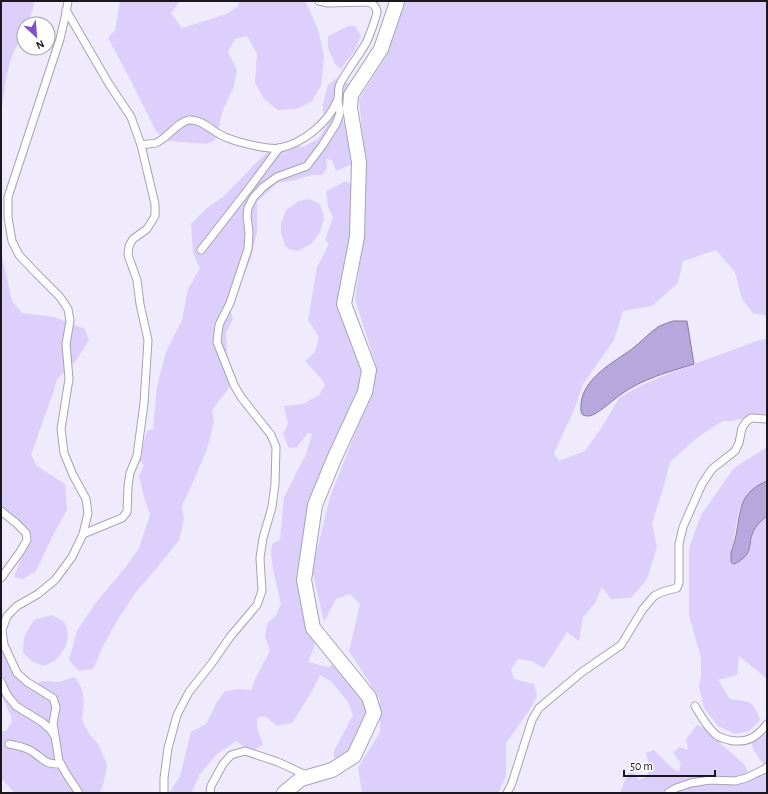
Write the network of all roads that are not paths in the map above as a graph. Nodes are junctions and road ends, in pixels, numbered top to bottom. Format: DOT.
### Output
graph roads {
  1 [pos="68,1"];
  2 [pos="319,1"];
  3 [pos="397,1"];
  4 [pos="66,10"];
  5 [pos="338,100"];
  6 [pos="141,145"];
  7 [pos="279,148"];
  8 [pos="201,250"];
  9 [pos="767,420"];
  10 [pos="1,511"];
  11 [pos="83,534"];
  12 [pos="1,578"];
  13 [pos="1,682"];
  14 [pos="695,706"];
  15 [pos="54,715"];
  16 [pos="42,722"];
  17 [pos="767,724"];
  18 [pos="55,736"];
  19 [pos="9,744"];
  20 [pos="61,764"];
  21 [pos="767,766"];
  22 [pos="310,777"];
  23 [pos="79,793"];
  24 [pos="164,793"];
  25 [pos="210,793"];
  26 [pos="284,793"];
  27 [pos="507,793"];
  28 [pos="668,793"];
  1 -- 4 [label="lane"];
  2 -- 5 [label="lane"];
  3 -- 22 [label="street"];
  4 -- 6 [label="lane"];
  4 -- 11 [label="lane"];
  5 -- 7 [label="lane"];
  5 -- 24 [label="lane"];
  6 -- 7 [label="lane"];
  6 -- 11 [label="lane"];
  7 -- 8 [label="lane"];
  9 -- 27 [label="lane"];
  10 -- 12 [label="lane"];
  11 -- 15 [label="lane"];
  13 -- 16 [label="lane"];
  14 -- 17 [label="lane"];
  15 -- 16 [label="lane"];
  15 -- 18 [label="lane"];
  16 -- 18 [label="lane"];
  18 -- 20 [label="lane"];
  19 -- 20 [label="lane"];
  20 -- 23 [label="lane"];
  21 -- 28 [label="lane"];
  22 -- 25 [label="lane"];
  22 -- 26 [label="street"];
}
